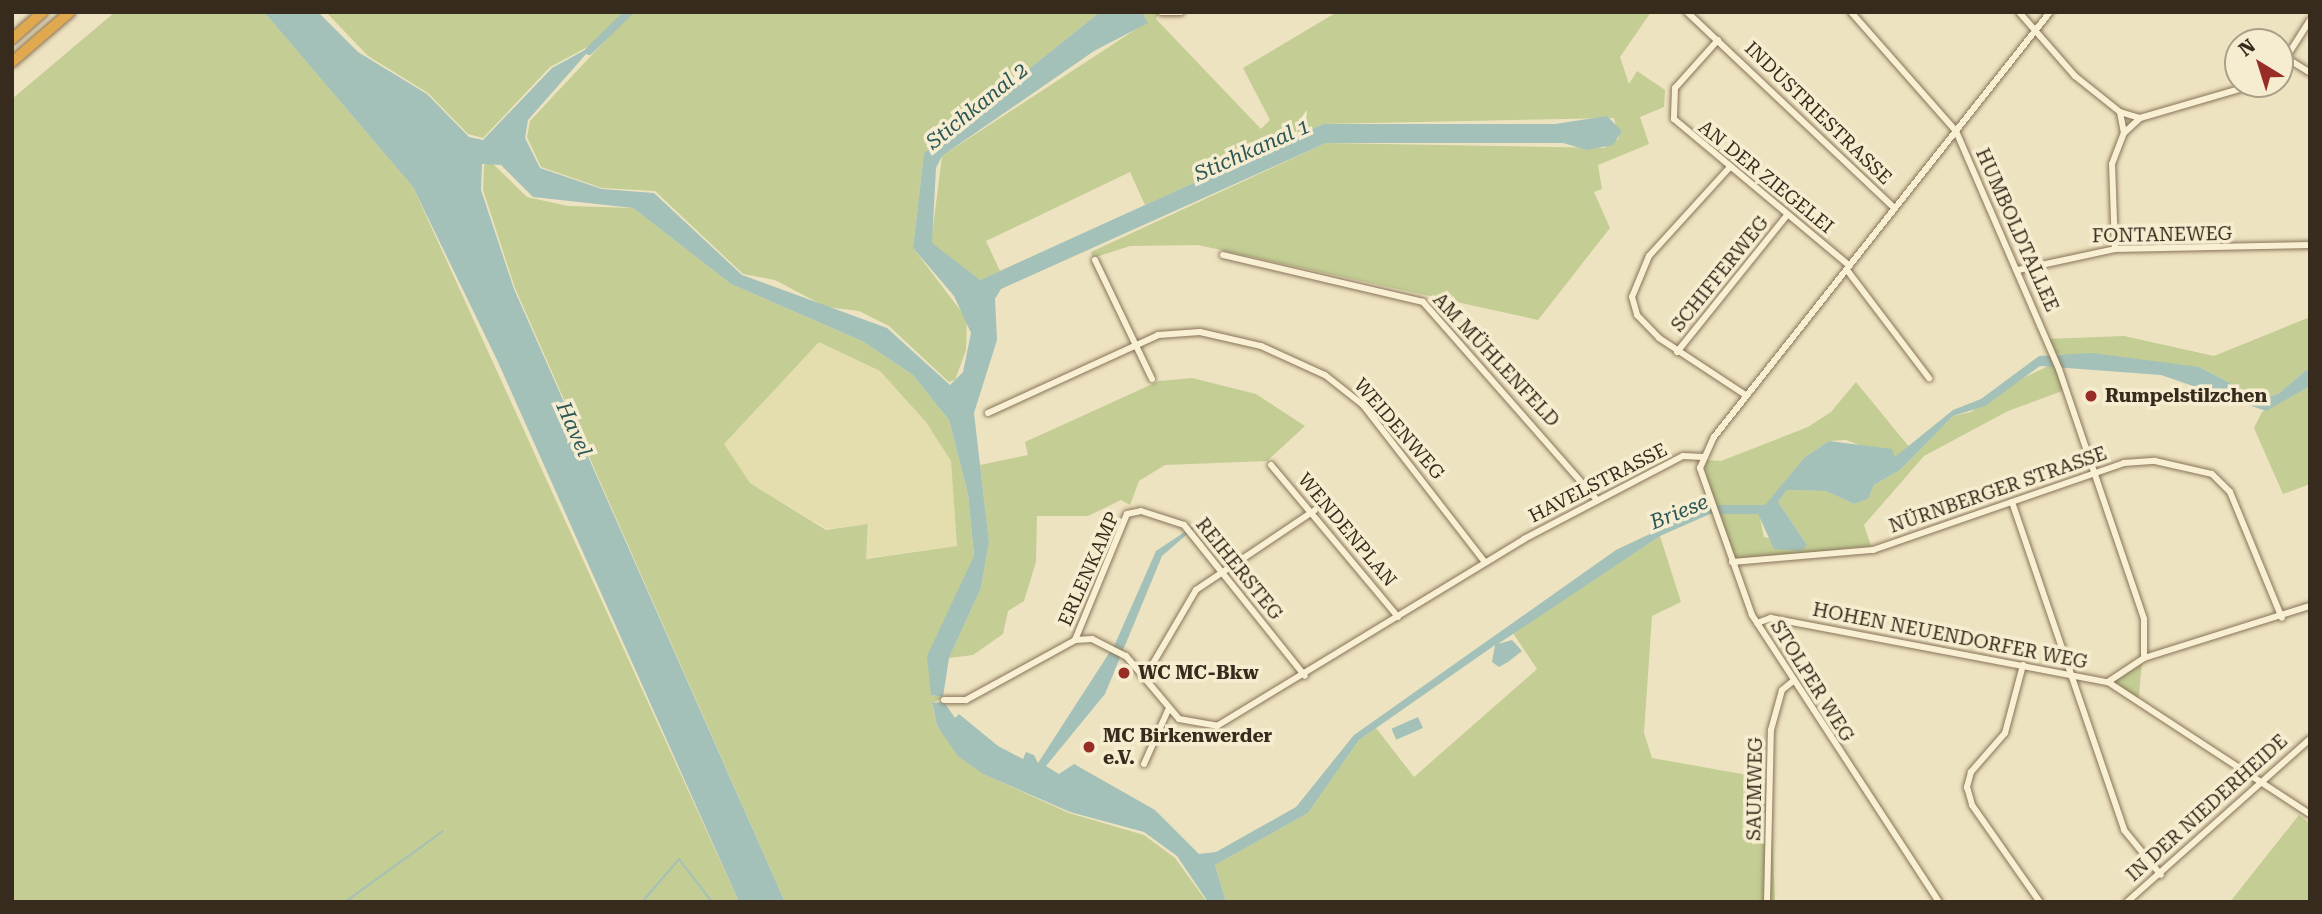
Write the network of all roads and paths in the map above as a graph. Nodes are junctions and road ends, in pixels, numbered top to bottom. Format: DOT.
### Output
graph roads {
  1 [pos="43,12"];
  2 [pos="70,12"];
  3 [pos="1161,12"];
  4 [pos="1181,12"];
  5 [pos="1852,12"];
  6 [pos="2019,12"];
  7 [pos="2050,12"];
  8 [pos="1688,13"];
  9 [pos="2310,20"];
  10 [pos="2035,31"];
  11 [pos="12,39"];
  12 [pos="1718,40"];
  13 [pos="2294,48"];
  14 [pos="12,62"];
  15 [pos="2294,63"];
  16 [pos="2310,73"];
  17 [pos="2224,94"];
  18 [pos="2120,112"];
  19 [pos="2140,118"];
  20 [pos="1956,131"];
  21 [pos="2124,133"];
  22 [pos="1730,167"];
  23 [pos="1895,209"];
  24 [pos="1787,215"];
  25 [pos="2310,245"];
  26 [pos="2115,249"];
  27 [pos="1223,256"];
  28 [pos="1095,260"];
  29 [pos="1848,268"];
  30 [pos="2018,270"];
  31 [pos="1134,343"];
  32 [pos="1677,352"];
  33 [pos="1929,378"];
  34 [pos="1152,379"];
  35 [pos="1747,396"];
  36 [pos="988,413"];
  37 [pos="1703,457"];
  38 [pos="1271,464"];
  39 [pos="2095,472"];
  40 [pos="1597,500"];
  41 [pos="2012,502"];
  42 [pos="1132,510"];
  43 [pos="1315,510"];
  44 [pos="1485,562"];
  45 [pos="1732,562"];
  46 [pos="1220,570"];
  47 [pos="2310,606"];
  48 [pos="1398,617"];
  49 [pos="2282,618"];
  50 [pos="1757,624"];
  51 [pos="1075,640"];
  52 [pos="2144,658"];
  53 [pos="2023,665"];
  54 [pos="2069,672"];
  55 [pos="1304,676"];
  56 [pos="1145,677"];
  57 [pos="1792,682"];
  58 [pos="2108,682"];
  59 [pos="944,700"];
  60 [pos="1168,710"];
  61 [pos="2310,740"];
  62 [pos="1144,764"];
  63 [pos="2261,782"];
  64 [pos="2309,813"];
  65 [pos="2161,875"];
  66 [pos="1767,902"];
  67 [pos="1939,902"];
  68 [pos="2040,902"];
  69 [pos="2127,902"];
  1 -- 11 [label="highway"];
  2 -- 14 [label="highway"];
  3 -- 4 [label="street"];
  5 -- 20 [label="street, HUMBOLDTALLEE"];
  6 -- 10 [label="street"];
  7 -- 10 [label="street"];
  8 -- 12 [label="street, INDUSTRIESTRASSE"];
  9 -- 13 [label="street"];
  10 -- 18 [label="street"];
  10 -- 20 [label="street"];
  12 -- 22 [label="street, AN DER ZIEGELEI"];
  12 -- 23 [label="street, INDUSTRIESTRASSE"];
  15 -- 16 [label="street"];
  17 -- 19 [label="street"];
  18 -- 19 [label="street"];
  18 -- 21 [label="street"];
  19 -- 21 [label="street"];
  20 -- 23 [label="street"];
  20 -- 30 [label="street, HUMBOLDTALLEE"];
  21 -- 26 [label="street"];
  22 -- 24 [label="street, AN DER ZIEGELEI"];
  22 -- 32 [label="street"];
  23 -- 29 [label="street"];
  24 -- 29 [label="street, AN DER ZIEGELEI"];
  24 -- 32 [label="street, SCHIFFERWEG"];
  25 -- 26 [label="street, FONTANEWEG"];
  26 -- 30 [label="street, FONTANEWEG"];
  27 -- 40 [label="street, AM MÜHLENFELD"];
  28 -- 31 [label="street"];
  29 -- 33 [label="street, AN DER ZIEGELEI"];
  29 -- 35 [label="street"];
  30 -- 39 [label="street, HUMBOLDTALLEE"];
  31 -- 34 [label="street"];
  31 -- 36 [label="street, WEIDENWEG"];
  31 -- 44 [label="street, WEIDENWEG"];
  32 -- 35 [label="street"];
  35 -- 37 [label="street"];
  37 -- 40 [label="street, HAVELSTRASSE"];
  37 -- 45 [label="street, STOLPER WEG"];
  38 -- 43 [label="street, WENDENPLAN"];
  39 -- 41 [label="street, NÜRNBERGER STRASSE"];
  39 -- 49 [label="street, NÜRNBERGER STRASSE"];
  39 -- 52 [label="street"];
  40 -- 44 [label="street, HAVELSTRASSE"];
  41 -- 45 [label="street, NÜRNBERGER STRASSE"];
  41 -- 54 [label="street"];
  42 -- 46 [label="street, REIHERSTEG"];
  42 -- 51 [label="street, ERLENKAMP"];
  43 -- 46 [label="street"];
  43 -- 48 [label="street, WENDENPLAN"];
  44 -- 48 [label="street, HAVELSTRASSE"];
  45 -- 50 [label="street, STOLPER WEG"];
  46 -- 55 [label="street, REIHERSTEG"];
  46 -- 56 [label="street"];
  47 -- 49 [label="street"];
  48 -- 55 [label="street, HAVELSTRASSE"];
  49 -- 52 [label="street"];
  50 -- 53 [label="street, HOHEN NEUENDORFER WEG"];
  50 -- 57 [label="street, STOLPER WEG"];
  51 -- 56 [label="street, HAVELSTRASSE"];
  51 -- 59 [label="street"];
  52 -- 58 [label="street"];
  53 -- 54 [label="street, HOHEN NEUENDORFER WEG"];
  53 -- 68 [label="street"];
  54 -- 58 [label="street, HOHEN NEUENDORFER WEG"];
  54 -- 65 [label="street"];
  55 -- 60 [label="street, HAVELSTRASSE"];
  56 -- 60 [label="street, HAVELSTRASSE"];
  57 -- 66 [label="street, SAUMWEG"];
  57 -- 67 [label="street, STOLPER WEG"];
  58 -- 63 [label="street, HOHEN NEUENDORFER WEG"];
  60 -- 62 [label="street"];
  61 -- 63 [label="street, IN DER NIEDERHEIDE"];
  63 -- 64 [label="street, HOHEN NEUENDORFER WEG"];
  63 -- 65 [label="street, IN DER NIEDERHEIDE"];
  65 -- 69 [label="street, IN DER NIEDERHEIDE"];
}
